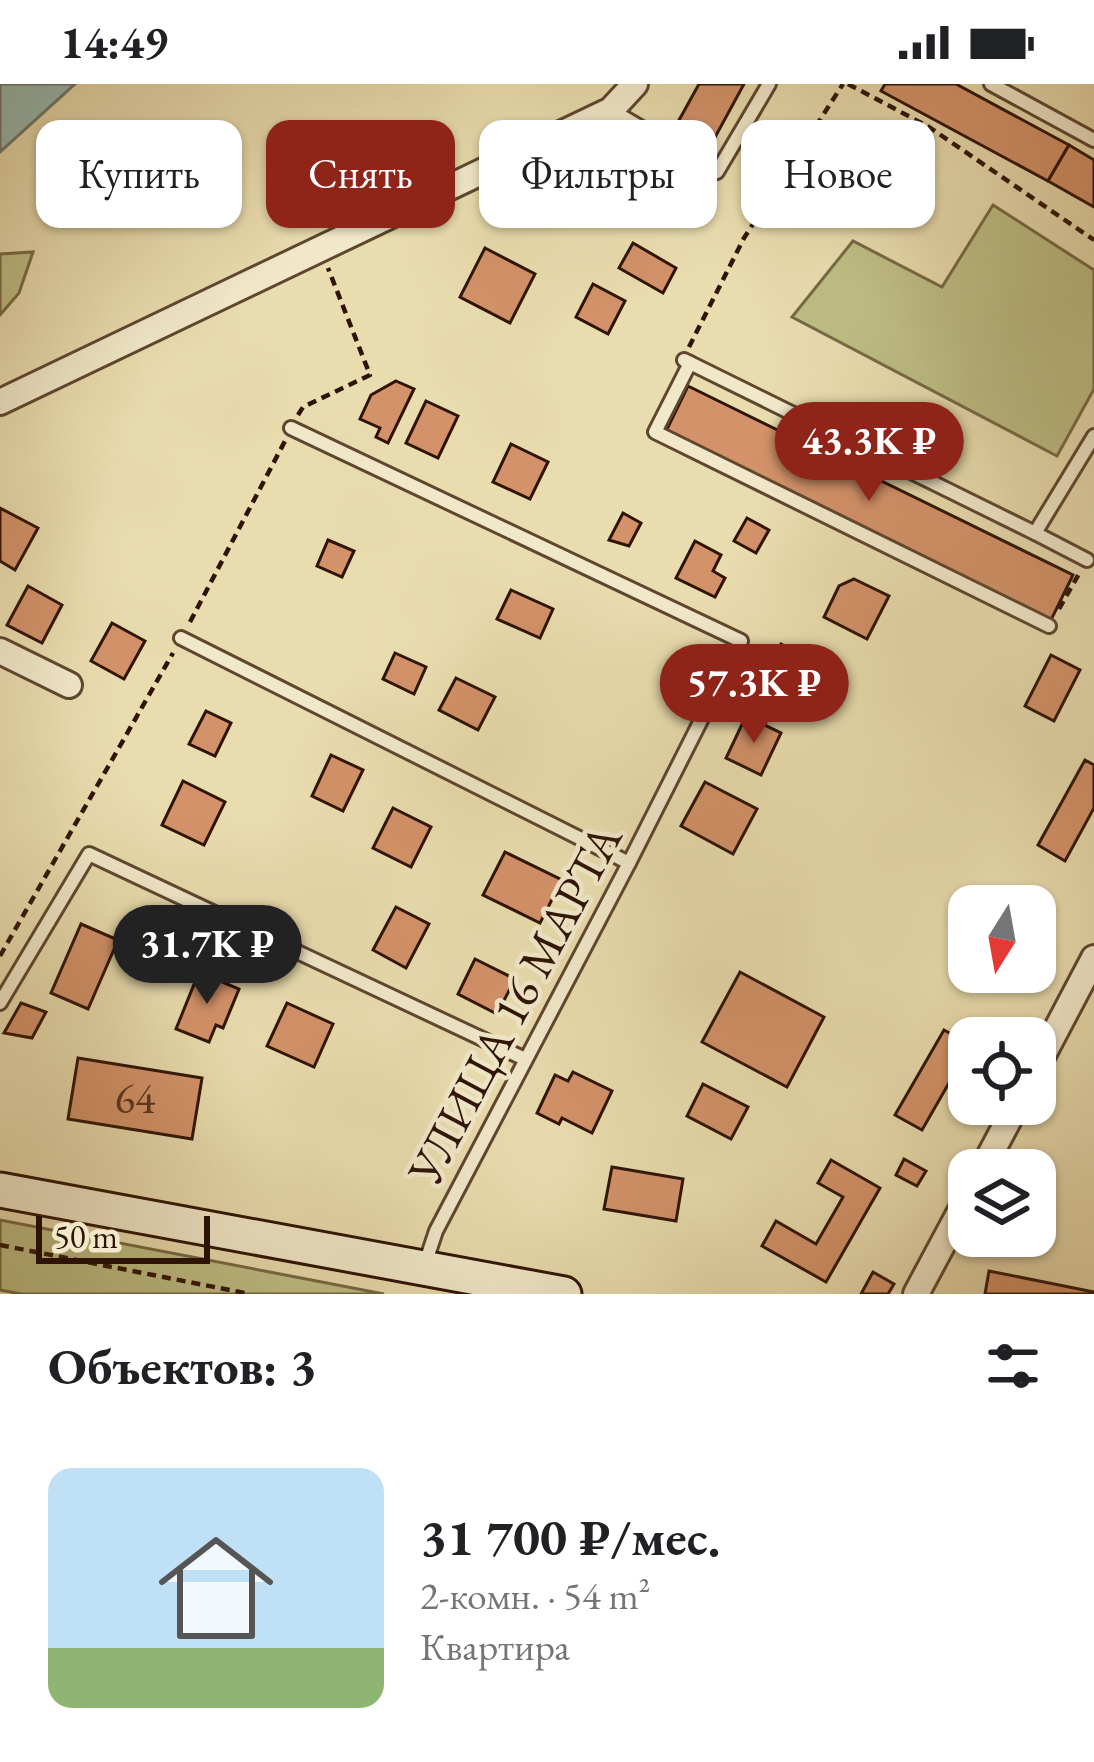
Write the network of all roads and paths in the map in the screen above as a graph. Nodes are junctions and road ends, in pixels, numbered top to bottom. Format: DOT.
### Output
graph roads {
  1 [pos="635,84"];
  2 [pos="769,84"];
  3 [pos="845,84"];
  4 [pos="991,84"];
  5 [pos="610,110"];
  6 [pos="1094,140"];
  7 [pos="1094,240"];
  8 [pos="327,263"];
  9 [pos="687,361"];
  10 [pos="0,402"];
  11 [pos="291,428"];
  12 [pos="1094,436"];
  13 [pos="1036,532"];
  14 [pos="1087,560"];
  15 [pos="1049,626"];
  16 [pos="181,638"];
  17 [pos="0,651"];
  18 [pos="69,685"];
  19 [pos="629,863"];
  20 [pos="0,956"];
  21 [pos="1094,958"];
  22 [pos="0,1003"];
  23 [pos="1056,1030"];
  24 [pos="525,1059"];
  25 [pos="0,1190"];
  26 [pos="948,1234"];
  27 [pos="0,1245"];
  28 [pos="424,1268"];
  29 [pos="250,1294"];
  30 [pos="564,1294"];
  31 [pos="916,1294"];
  1 -- 5 [label="street"];
  2 -- 5 [label="lane"];
  3 -- 7 [label="path"];
  3 -- 9 [label="path"];
  4 -- 6 [label="lane"];
  5 -- 10 [label="street"];
  8 -- 11 [label="path"];
  9 -- 13 [label="lane"];
  9 -- 15 [label="lane"];
  11 -- 16 [label="path"];
  11 -- 19 [label="lane, УЛИЦА 16 МАРТА"];
  12 -- 13 [label="lane"];
  13 -- 14 [label="lane"];
  14 -- 15 [label="path"];
  16 -- 19 [label="lane"];
  16 -- 20 [label="path"];
  17 -- 18 [label="street"];
  19 -- 24 [label="lane, УЛИЦА 16 МАРТА"];
  21 -- 23 [label="street"];
  22 -- 24 [label="lane"];
  24 -- 28 [label="lane, УЛИЦА 16 МАРТА"];
  25 -- 28 [label="street"];
  26 -- 31 [label="street"];
  27 -- 29 [label="path"];
  28 -- 30 [label="street"];
}
